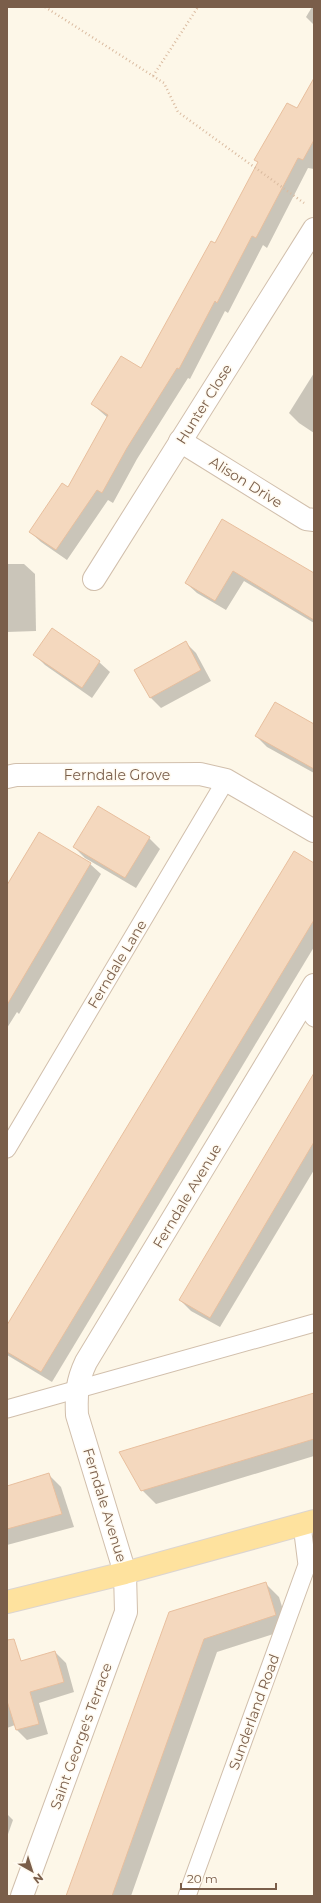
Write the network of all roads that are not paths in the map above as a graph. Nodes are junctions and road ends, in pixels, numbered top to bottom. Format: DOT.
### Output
graph roads {
  1 [pos="314,229"];
  2 [pos="180,441"];
  3 [pos="314,520"];
  4 [pos="94,579"];
  5 [pos="7,777"];
  6 [pos="226,780"];
  7 [pos="314,831"];
  8 [pos="314,985"];
  9 [pos="308,1011"];
  10 [pos="7,1149"];
  11 [pos="314,1323"];
  12 [pos="77,1390"];
  13 [pos="7,1409"];
  14 [pos="308,1523"];
  15 [pos="125,1573"];
  16 [pos="7,1602"];
  17 [pos="22,1896"];
  18 [pos="187,1896"];
  1 -- 2 [label="street, Hunter Close"];
  2 -- 3 [label="street, Alison Drive"];
  2 -- 4 [label="street, Hunter Close"];
  5 -- 6 [label="street, Ferndale Grove"];
  6 -- 7 [label="street, Ferndale Grove"];
  6 -- 10 [label="lane, Ferndale Lane"];
  8 -- 9 [label="street, Ferndale Avenue"];
  9 -- 12 [label="street, Ferndale Avenue"];
  11 -- 12 [label="lane"];
  12 -- 13 [label="lane"];
  12 -- 15 [label="street, Ferndale Avenue"];
  14 -- 15 [label="main road, Sunderland Road"];
  14 -- 18 [label="lane, Sunderland Road"];
  15 -- 16 [label="main road, Sunderland Road"];
  15 -- 17 [label="street, Saint George's Terrace"];
}
